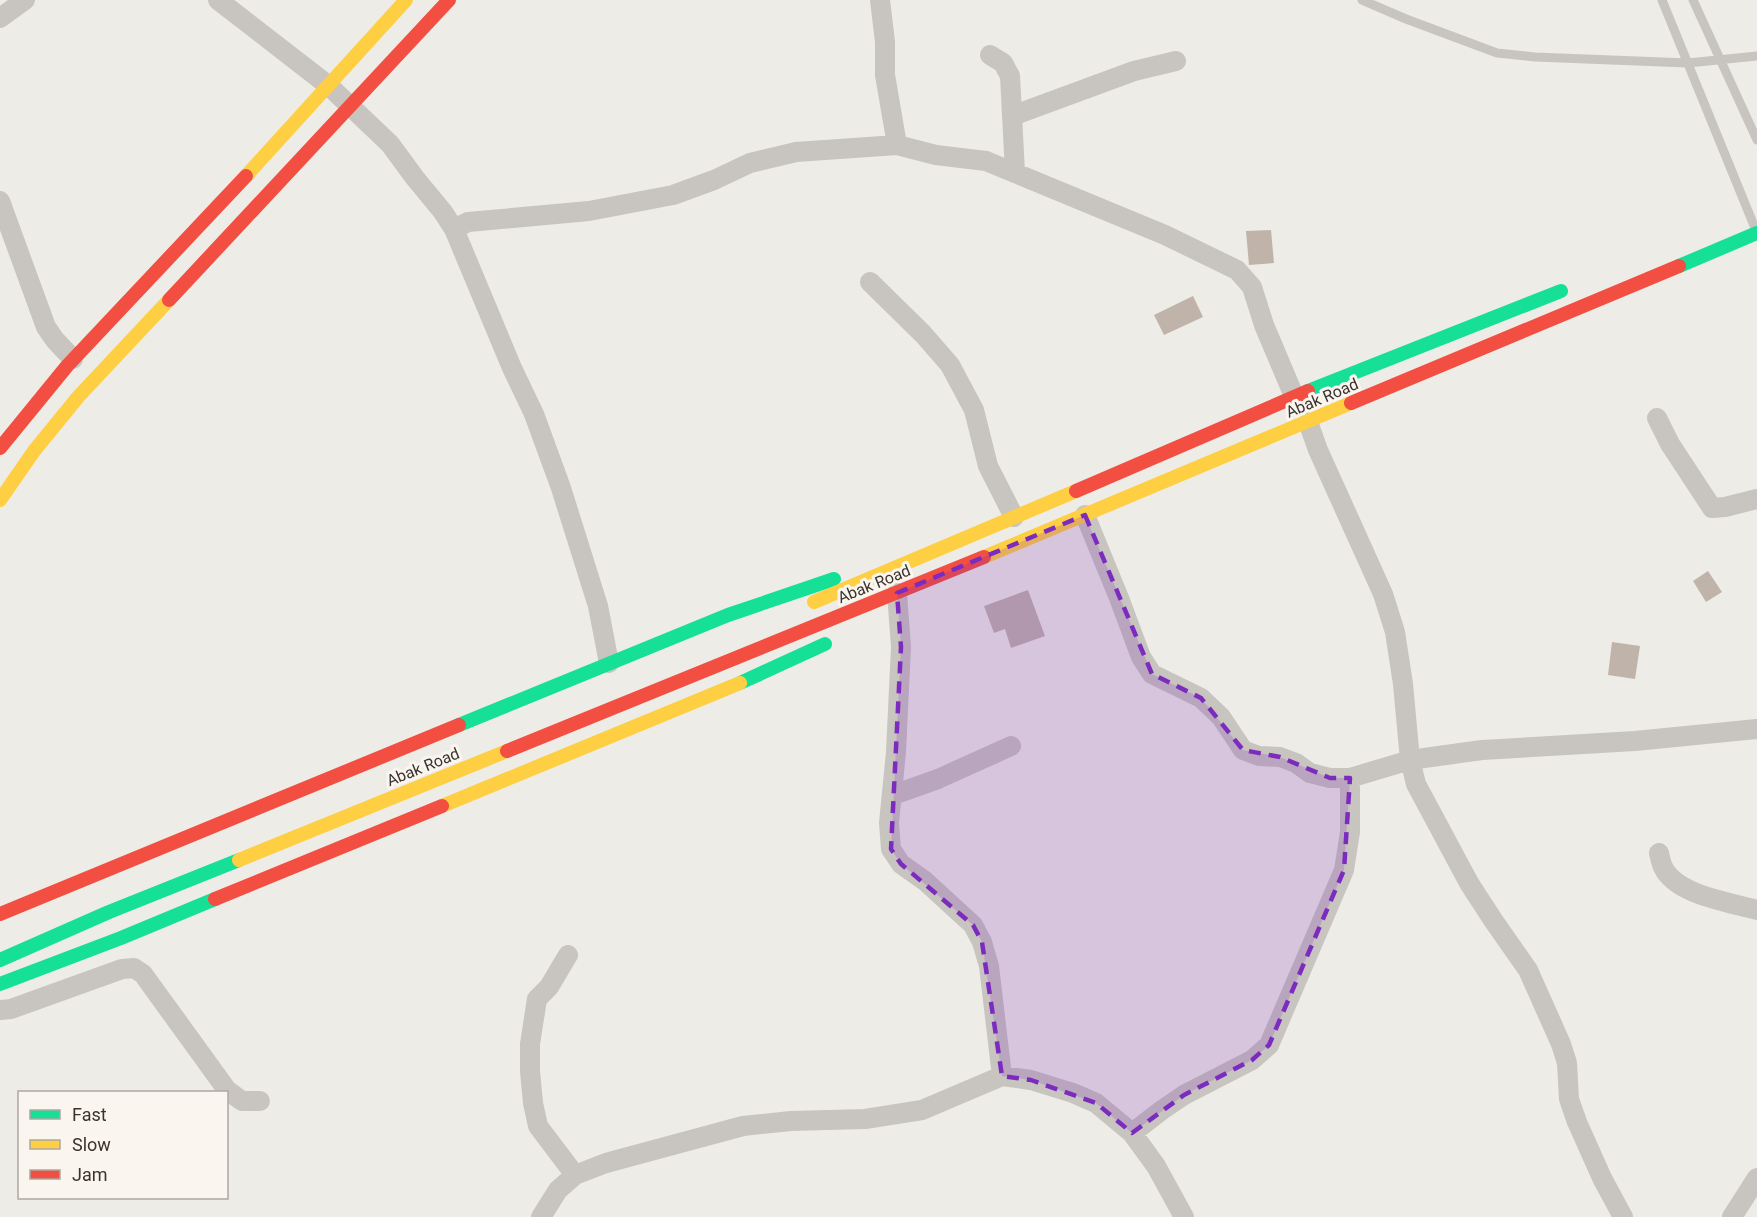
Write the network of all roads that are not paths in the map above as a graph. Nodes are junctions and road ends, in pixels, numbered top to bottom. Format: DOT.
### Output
graph roads {
  1 [pos="25,0"];
  2 [pos="218,0"];
  3 [pos="406,0"];
  4 [pos="449,0"];
  5 [pos="880,0"];
  6 [pos="1362,0"];
  7 [pos="1662,0"];
  8 [pos="1693,0"];
  9 [pos="0,18"];
  10 [pos="990,55"];
  11 [pos="1757,56"];
  12 [pos="1176,61"];
  13 [pos="1721,61"];
  14 [pos="1688,63"];
  15 [pos="329,86"];
  16 [pos="350,105"];
  17 [pos="1012,116"];
  18 [pos="1757,141"];
  19 [pos="897,145"];
  20 [pos="1015,173"];
  21 [pos="0,201"];
  22 [pos="1748,214"];
  23 [pos="454,229"];
  24 [pos="1757,232"];
  25 [pos="870,282"];
  26 [pos="1579,284"];
  27 [pos="73,359"];
  28 [pos="1294,396"];
  29 [pos="1657,418"];
  30 [pos="1308,422"];
  31 [pos="0,448"];
  32 [pos="1757,499"];
  33 [pos="0,500"];
  34 [pos="1085,515"];
  35 [pos="1014,517"];
  36 [pos="946,547"];
  37 [pos="897,593"];
  38 [pos="804,606"];
  39 [pos="866,619"];
  40 [pos="841,637"];
  41 [pos="609,663"];
  42 [pos="1757,729"];
  43 [pos="1011,746"];
  44 [pos="1410,760"];
  45 [pos="1350,778"];
  46 [pos="893,795"];
  47 [pos="1659,853"];
  48 [pos="1757,910"];
  49 [pos="0,914"];
  50 [pos="568,955"];
  51 [pos="0,960"];
  52 [pos="0,984"];
  53 [pos="0,1010"];
  54 [pos="1002,1076"];
  55 [pos="227,1091"];
  56 [pos="228,1091"];
  57 [pos="260,1101"];
  58 [pos="1132,1133"];
  59 [pos="575,1175"];
  60 [pos="1757,1178"];
  61 [pos="541,1217"];
  62 [pos="1184,1217"];
  63 [pos="1623,1217"];
  64 [pos="1732,1217"];
  1 -- 9 [label="street"];
  2 -- 15 [label="street"];
  3 -- 15 [label="highway"];
  4 -- 16 [label="highway"];
  5 -- 19 [label="street"];
  6 -- 14 [label="lane"];
  7 -- 14 [label="lane"];
  8 -- 13 [label="lane"];
  10 -- 17 [label="street"];
  11 -- 13 [label="lane"];
  12 -- 17 [label="street"];
  13 -- 14 [label="lane"];
  13 -- 18 [label="lane"];
  14 -- 22 [label="lane"];
  15 -- 16 [label="street"];
  15 -- 27 [label="highway"];
  16 -- 23 [label="street"];
  16 -- 33 [label="highway"];
  17 -- 20 [label="street"];
  19 -- 20 [label="street"];
  19 -- 23 [label="street"];
  20 -- 28 [label="street"];
  21 -- 27 [label="street"];
  22 -- 24 [label="lane"];
  23 -- 41 [label="street"];
  24 -- 30 [label="highway, Abak Road"];
  25 -- 35 [label="street"];
  26 -- 28 [label="highway, Abak Road"];
  27 -- 31 [label="highway"];
  28 -- 35 [label="highway, Abak Road"];
  29 -- 32 [label="street"];
  30 -- 34 [label="highway, Abak Road"];
  30 -- 44 [label="street"];
  34 -- 37 [label="highway, Abak Road"];
  34 -- 45 [label="street"];
  35 -- 36 [label="highway, Abak Road"];
  36 -- 38 [label="highway, Abak Road"];
  36 -- 41 [label="highway"];
  37 -- 39 [label="highway"];
  37 -- 46 [label="street"];
  37 -- 51 [label="highway, Abak Road"];
  40 -- 52 [label="highway"];
  41 -- 49 [label="highway"];
  42 -- 44 [label="street"];
  43 -- 46 [label="street"];
  44 -- 45 [label="street"];
  44 -- 63 [label="street"];
  45 -- 58 [label="street"];
  46 -- 54 [label="street"];
  47 -- 48 [label="street"];
  50 -- 59 [label="street"];
  53 -- 55 [label="street"];
  54 -- 58 [label="street"];
  54 -- 59 [label="street"];
  56 -- 57 [label="street"];
  58 -- 62 [label="street"];
  59 -- 61 [label="street"];
  60 -- 64 [label="street"];
}
